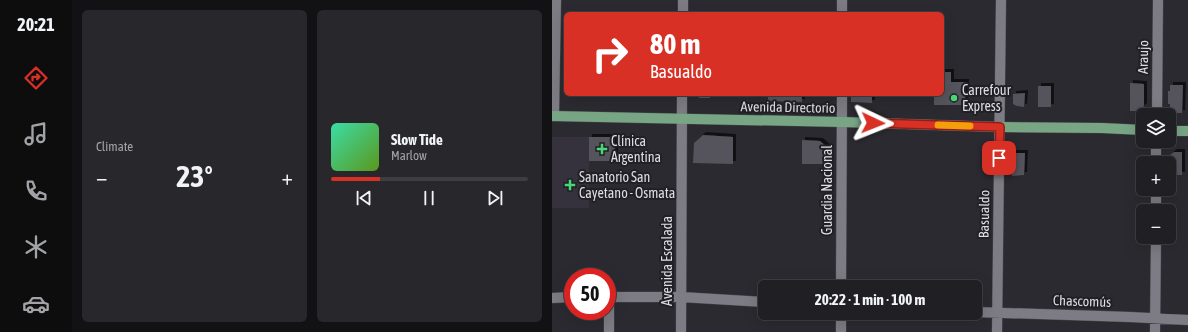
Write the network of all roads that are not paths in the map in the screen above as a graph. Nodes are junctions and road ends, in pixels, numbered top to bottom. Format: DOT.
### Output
graph roads {
  1 [pos="556,0"];
  2 [pos="684,0"];
  3 [pos="842,0"];
  4 [pos="1001,0"];
  5 [pos="1158,0"];
  6 [pos="683,12"];
  7 [pos="842,12"];
  8 [pos="682,96"];
  9 [pos="842,96"];
  10 [pos="1157,108"];
  11 [pos="553,116"];
  12 [pos="682,119"];
  13 [pos="842,122"];
  14 [pos="1000,127"];
  15 [pos="1136,130"];
  16 [pos="1176,131"];
  17 [pos="1188,131"];
  18 [pos="1156,244"];
  19 [pos="841,280"];
  20 [pos="564,297"];
  21 [pos="616,297"];
  22 [pos="681,297"];
  23 [pos="552,298"];
  24 [pos="758,302"];
  25 [pos="982,312"];
  26 [pos="997,312"];
  27 [pos="1155,319"];
  28 [pos="609,320"];
  29 [pos="841,320"];
  30 [pos="1188,320"];
  31 [pos="609,332"];
  32 [pos="681,332"];
  33 [pos="841,332"];
  34 [pos="997,332"];
  35 [pos="1155,332"];
  1 -- 11 [label="street"];
  2 -- 6 [label="street"];
  3 -- 7 [label="street"];
  4 -- 14 [label="street, Basualdo"];
  5 -- 10 [label="street, Araujo"];
  8 -- 12 [label="street, Avenida Escalada"];
  9 -- 13 [label="street, Guardia Nacional"];
  11 -- 12 [label="main road, Avenida Directorio"];
  12 -- 13 [label="main road, Avenida Directorio"];
  12 -- 22 [label="street, Avenida Escalada"];
  13 -- 14 [label="main road, Avenida Directorio"];
  13 -- 19 [label="street, Guardia Nacional"];
  14 -- 15 [label="main road, Avenida Directorio"];
  14 -- 26 [label="street, Basualdo"];
  16 -- 17 [label="main road"];
  18 -- 27 [label="street"];
  20 -- 23 [label="street"];
  21 -- 22 [label="street"];
  22 -- 24 [label="street"];
  22 -- 32 [label="street, Avenida Escalada"];
  25 -- 26 [label="street, Chascomús"];
  26 -- 27 [label="street, Chascomús"];
  26 -- 34 [label="street, Basualdo"];
  27 -- 30 [label="street, Chascomús"];
  27 -- 35 [label="street"];
  28 -- 31 [label="street"];
  29 -- 33 [label="street"];
}
